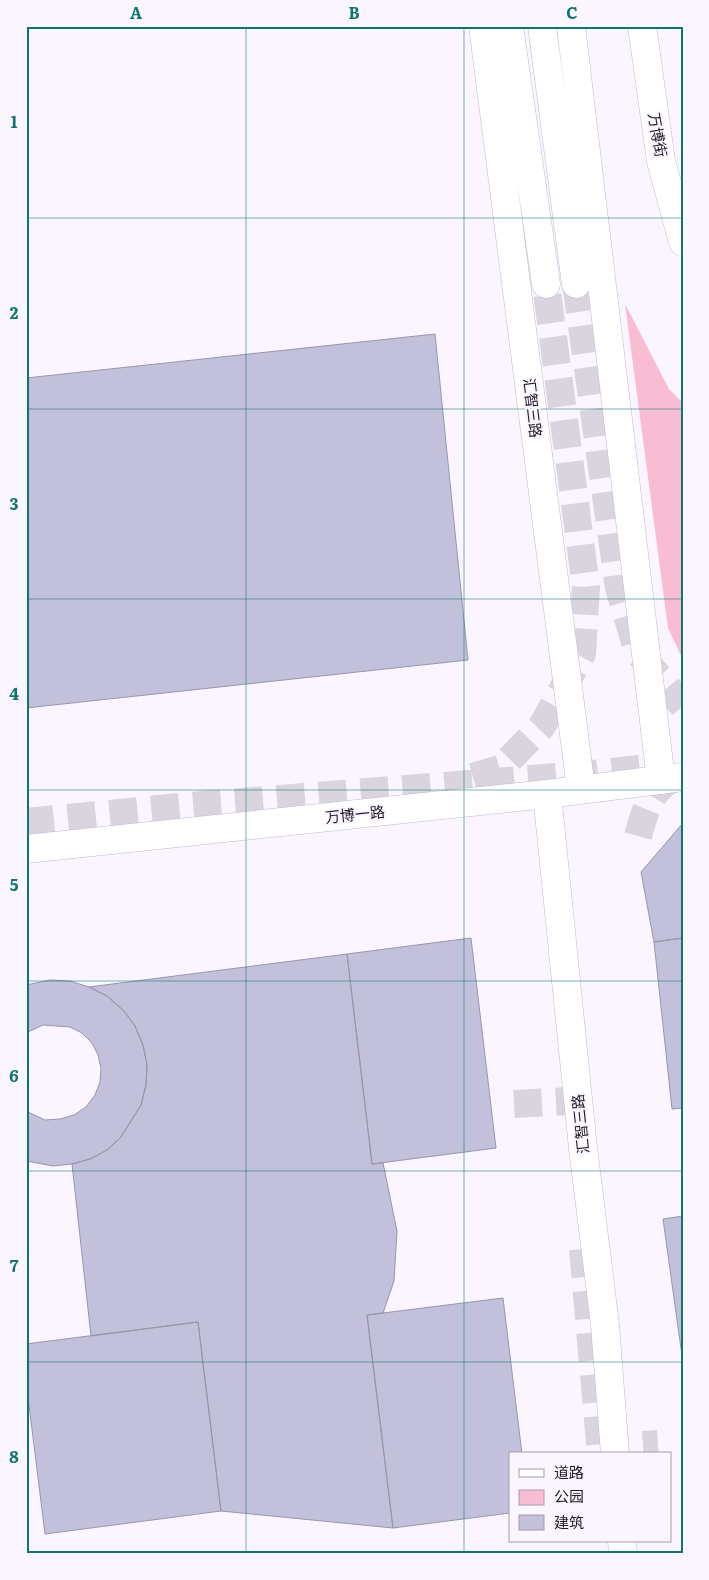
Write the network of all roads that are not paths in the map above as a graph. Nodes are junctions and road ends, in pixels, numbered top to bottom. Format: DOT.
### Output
graph roads {
  1 [pos="483,26"];
  2 [pos="509,26"];
  3 [pos="542,26"];
  4 [pos="571,26"];
  5 [pos="642,26"];
  6 [pos="683,242"];
  7 [pos="546,284"];
  8 [pos="576,284"];
  9 [pos="672,778"];
  10 [pos="581,790"];
  11 [pos="547,794"];
  12 [pos="26,849"];
  13 [pos="615,1452"];
  1 -- 10 [label="street, 汇智三路"];
  2 -- 7 [label="street"];
  3 -- 8 [label="street"];
  4 -- 9 [label="street"];
  5 -- 6 [label="street, 万博街"];
  9 -- 10 [label="street, 万博一路"];
  10 -- 11 [label="street, 万博一路"];
  11 -- 12 [label="street, 万博一路"];
  11 -- 13 [label="street, 汇智三路"];
}
